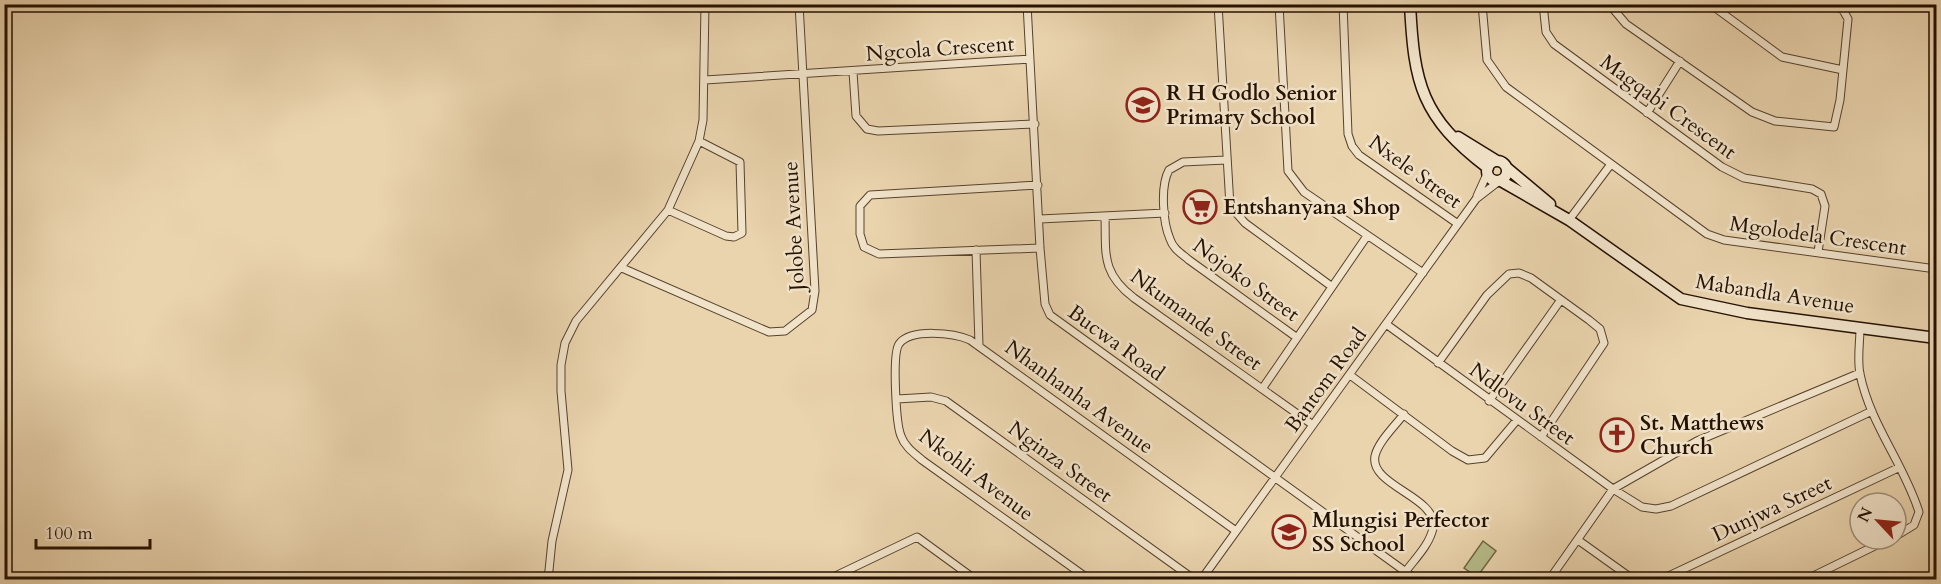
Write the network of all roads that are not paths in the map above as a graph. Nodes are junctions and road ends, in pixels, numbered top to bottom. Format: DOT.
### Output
graph roads {
  1 [pos="705,4"];
  2 [pos="799,4"];
  3 [pos="855,4"];
  4 [pos="1028,4"];
  5 [pos="1218,4"];
  6 [pos="1279,4"];
  7 [pos="1343,4"];
  8 [pos="1410,4"];
  9 [pos="1482,4"];
  10 [pos="1543,4"];
  11 [pos="1609,4"];
  12 [pos="1710,4"];
  13 [pos="1830,4"];
  14 [pos="911,5"];
  15 [pos="1030,59"];
  16 [pos="1680,61"];
  17 [pos="1843,70"];
  18 [pos="853,72"];
  19 [pos="802,74"];
  20 [pos="705,80"];
  21 [pos="1647,113"];
  22 [pos="1035,124"];
  23 [pos="699,141"];
  24 [pos="1226,160"];
  25 [pos="1611,164"];
  26 [pos="1491,168"];
  27 [pos="1507,168"];
  28 [pos="1500,181"];
  29 [pos="1038,185"];
  30 [pos="1476,199"];
  31 [pos="668,210"];
  32 [pos="1166,213"];
  33 [pos="1105,216"];
  34 [pos="1565,218"];
  35 [pos="1040,219"];
  36 [pos="1458,224"];
  37 [pos="1367,236"];
  38 [pos="1040,248"];
  39 [pos="976,250"];
  40 [pos="1818,252"];
  41 [pos="622,268"];
  42 [pos="1936,268"];
  43 [pos="1423,273"];
  44 [pos="1331,286"];
  45 [pos="1560,301"];
  46 [pos="1386,324"];
  47 [pos="1860,328"];
  48 [pos="1296,337"];
  49 [pos="1936,338"];
  50 [pos="979,345"];
  51 [pos="1438,363"];
  52 [pos="1860,373"];
  53 [pos="1350,375"];
  54 [pos="1262,389"];
  55 [pos="897,399"];
  56 [pos="1489,401"];
  57 [pos="1872,411"];
  58 [pos="1404,414"];
  59 [pos="1517,420"];
  60 [pos="1313,425"];
  61 [pos="1541,437"];
  62 [pos="1898,468"];
  63 [pos="1275,479"];
  64 [pos="1612,489"];
  65 [pos="1908,529"];
  66 [pos="1236,531"];
  67 [pos="1578,540"];
  68 [pos="1864,551"];
  69 [pos="1406,571"];
  70 [pos="548,579"];
  71 [pos="827,579"];
  72 [pos="976,579"];
  73 [pos="1090,579"];
  74 [pos="1195,579"];
  75 [pos="1201,579"];
  76 [pos="1417,579"];
  77 [pos="1549,579"];
  78 [pos="1635,579"];
  79 [pos="1660,579"];
  80 [pos="1805,579"];
  1 -- 20 [label="street"];
  2 -- 19 [label="street"];
  3 -- 14 [label="street"];
  4 -- 15 [label="street, Bucwa Road"];
  5 -- 24 [label="street"];
  6 -- 37 [label="street"];
  7 -- 36 [label="street, Nxele Street"];
  8 -- 26 [label="street"];
  9 -- 25 [label="street, Mgolodela Crescent"];
  10 -- 21 [label="street, Magqabi Crescent"];
  11 -- 16 [label="street"];
  12 -- 17 [label="street"];
  13 -- 17 [label="street"];
  15 -- 18 [label="street, Ngcola Crescent"];
  15 -- 22 [label="street, Bucwa Road"];
  16 -- 17 [label="street"];
  16 -- 21 [label="street"];
  18 -- 19 [label="street, Ngcola Crescent"];
  18 -- 22 [label="street, Ngcola Crescent"];
  19 -- 20 [label="street, Ngcola Crescent"];
  19 -- 41 [label="street, Jolobe Avenue"];
  20 -- 23 [label="street"];
  21 -- 40 [label="street, Magqabi Crescent"];
  22 -- 29 [label="street, Bucwa Road"];
  23 -- 31 [label="street"];
  23 -- 31 [label="street"];
  24 -- 32 [label="street, Nojoko Street"];
  24 -- 44 [label="street"];
  25 -- 34 [label="street"];
  25 -- 40 [label="street, Mgolodela Crescent"];
  26 -- 27 [label="street, Mabandla Avenue"];
  26 -- 28 [label="street, Mabandla Avenue"];
  26 -- 30 [label="street, Bantom Road"];
  27 -- 28 [label="street"];
  27 -- 34 [label="street, Mabandla Avenue"];
  28 -- 30 [label="street, Bantom Road"];
  28 -- 34 [label="street, Mabandla Avenue"];
  29 -- 35 [label="street, Bucwa Road"];
  29 -- 39 [label="street"];
  30 -- 36 [label="street, Bantom Road"];
  31 -- 41 [label="street"];
  32 -- 33 [label="street"];
  32 -- 48 [label="street, Nojoko Street"];
  33 -- 35 [label="street"];
  33 -- 54 [label="street, Nkumande Street"];
  34 -- 47 [label="street, Mabandla Avenue"];
  35 -- 38 [label="street, Bucwa Road"];
  36 -- 43 [label="street, Bantom Road"];
  37 -- 43 [label="street"];
  37 -- 44 [label="street"];
  38 -- 39 [label="street"];
  38 -- 63 [label="street, Bucwa Road"];
  39 -- 50 [label="street, Nhanhanha Avenue"];
  40 -- 42 [label="street, Mgolodela Crescent"];
  41 -- 70 [label="street"];
  43 -- 46 [label="street, Bantom Road"];
  44 -- 48 [label="street"];
  45 -- 51 [label="street"];
  45 -- 56 [label="street"];
  45 -- 61 [label="street"];
  46 -- 51 [label="street, Ndlovu Street"];
  46 -- 53 [label="street, Bantom Road"];
  47 -- 49 [label="street, Mabandla Avenue"];
  47 -- 52 [label="street"];
  48 -- 54 [label="street"];
  50 -- 55 [label="street, Nkohli Avenue"];
  50 -- 66 [label="street, Nhanhanha Avenue"];
  51 -- 56 [label="street, Ndlovu Street"];
  52 -- 57 [label="street"];
  52 -- 64 [label="street"];
  53 -- 58 [label="street"];
  53 -- 60 [label="street, Bantom Road"];
  54 -- 60 [label="street, Nkumande Street"];
  55 -- 73 [label="street, Nkohli Avenue"];
  55 -- 74 [label="street, Nginza Street"];
  56 -- 59 [label="street, Ndlovu Street"];
  57 -- 62 [label="street"];
  57 -- 64 [label="street, Ndlovu Street"];
  58 -- 59 [label="street"];
  58 -- 69 [label="street"];
  59 -- 61 [label="street, Ndlovu Street"];
  60 -- 63 [label="street, Bantom Road"];
  61 -- 64 [label="street, Ndlovu Street"];
  62 -- 65 [label="street"];
  62 -- 79 [label="street, Dunjwa Street"];
  63 -- 66 [label="street, Bantom Road"];
  63 -- 69 [label="street, Bucwa Road"];
  64 -- 67 [label="street"];
  66 -- 75 [label="street, Bantom Road"];
  67 -- 77 [label="street"];
  67 -- 78 [label="street"];
  68 -- 80 [label="street"];
  69 -- 76 [label="street, Bucwa Road"];
  71 -- 72 [label="street"];
}
